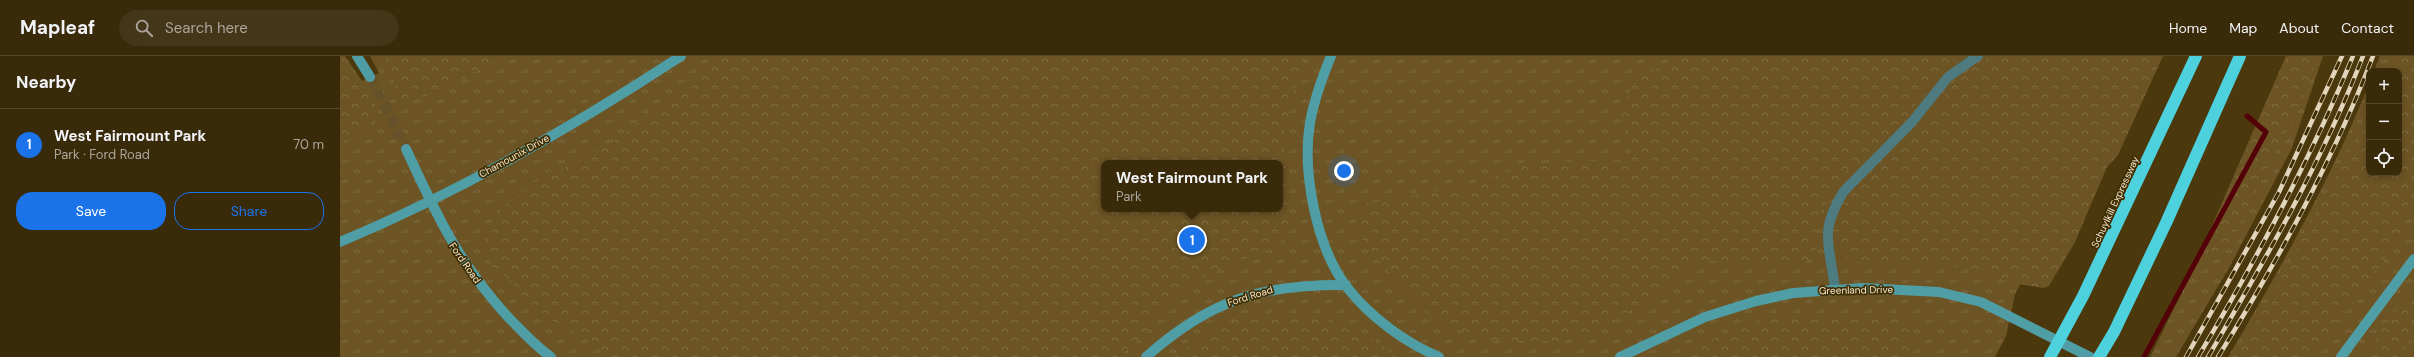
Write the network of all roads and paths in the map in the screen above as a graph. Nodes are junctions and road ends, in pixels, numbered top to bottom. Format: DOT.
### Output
graph roads {
  1 [pos="358,56"];
  2 [pos="681,56"];
  3 [pos="1331,56"];
  4 [pos="1978,56"];
  5 [pos="2196,56"];
  6 [pos="2240,56"];
  7 [pos="370,77"];
  8 [pos="406,150"];
  9 [pos="430,200"];
  10 [pos="340,242"];
  11 [pos="2414,259"];
  12 [pos="1346,285"];
  13 [pos="1835,289"];
  14 [pos="551,357"];
  15 [pos="1146,357"];
  16 [pos="1439,357"];
  17 [pos="1620,357"];
  18 [pos="2050,357"];
  19 [pos="2090,357"];
  20 [pos="2099,357"];
  21 [pos="2341,357"];
  1 -- 7 [label="main road"];
  2 -- 9 [label="main road, Chamounix Drive"];
  3 -- 12 [label="main road"];
  4 -- 13 [label="lane"];
  5 -- 18 [label="highway, Schuylkill Expressway"];
  6 -- 20 [label="highway"];
  8 -- 9 [label="main road, Ford Road"];
  9 -- 10 [label="main road, Chamounix Drive"];
  9 -- 14 [label="main road, Ford Road"];
  11 -- 21 [label="main road"];
  12 -- 15 [label="main road, Ford Road"];
  12 -- 16 [label="main road"];
  13 -- 17 [label="main road, Greenland Drive"];
  13 -- 19 [label="main road, Greenland Drive"];
}
